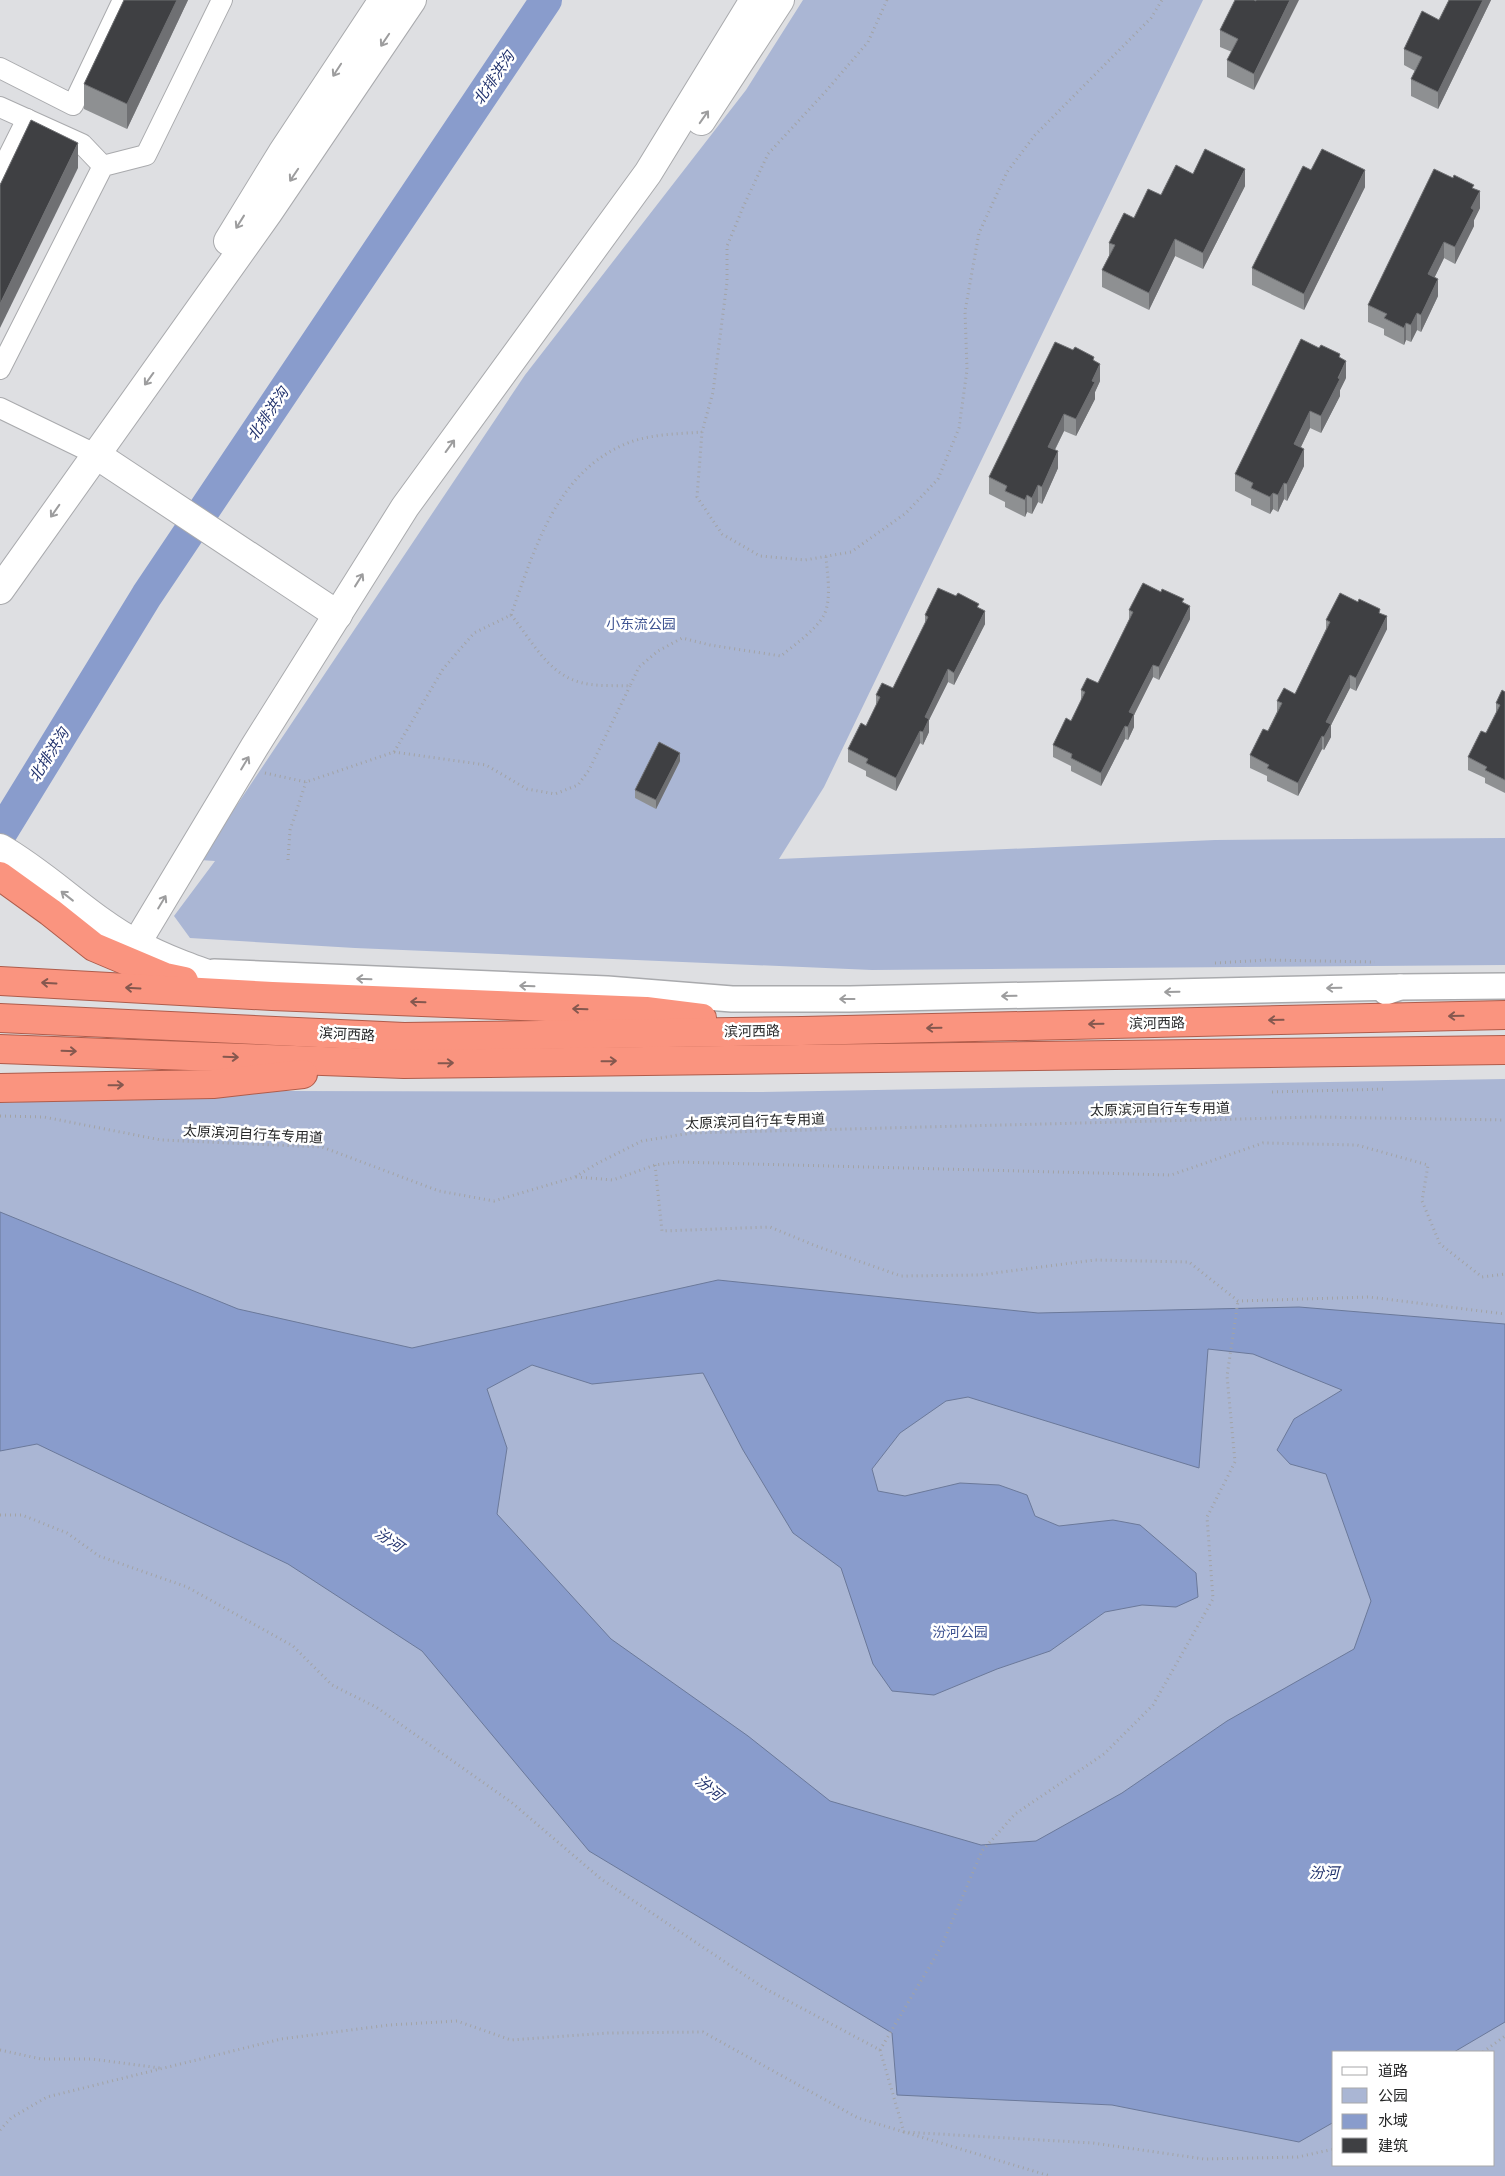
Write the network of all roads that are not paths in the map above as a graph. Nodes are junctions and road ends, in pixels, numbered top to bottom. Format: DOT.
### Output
graph roads {
  1 [pos="123,0"];
  2 [pos="222,0"];
  3 [pos="383,0"];
  4 [pos="412,0"];
  5 [pos="754,0"];
  6 [pos="780,0"];
  7 [pos="0,68"];
  8 [pos="0,107"];
  9 [pos="26,119"];
  10 [pos="103,166"];
  11 [pos="0,173"];
  12 [pos="552,305"];
  13 [pos="173,345"];
  14 [pos="0,369"];
  15 [pos="0,408"];
  16 [pos="95,454"];
  17 [pos="0,590"];
  18 [pos="338,615"];
  19 [pos="0,848"];
  20 [pos="0,876"];
  21 [pos="100,936"];
  22 [pos="136,944"];
  23 [pos="204,972"];
  24 [pos="0,981"];
  25 [pos="1505,986"];
  26 [pos="1400,987"];
  27 [pos="272,996"];
  28 [pos="732,999"];
  29 [pos="646,1011"];
  30 [pos="1505,1015"];
  31 [pos="0,1018"];
  32 [pos="1304,1019"];
  33 [pos="802,1031"];
  34 [pos="10,1049"];
  35 [pos="1505,1050"];
  36 [pos="404,1064"];
  37 [pos="0,1088"];
  1 -- 7 [label="street"];
  2 -- 10 [label="street"];
  3 -- 13 [label="main road, one-way"];
  4 -- 13 [label="main road, one-way"];
  5 -- 12 [label="main road"];
  12 -- 6 [label="main road, one-way"];
  8 -- 9 [label="street"];
  9 -- 10 [label="street"];
  9 -- 11 [label="street"];
  10 -- 14 [label="street"];
  18 -- 12 [label="main road, one-way"];
  13 -- 16 [label="main road, one-way"];
  15 -- 16 [label="street"];
  16 -- 17 [label="main road, one-way"];
  16 -- 18 [label="main road"];
  22 -- 18 [label="main road, one-way"];
  21 -- 19 [label="main road, one-way"];
  20 -- 21 [label="highway"];
  21 -- 22 [label="main road"];
  21 -- 27 [label="highway"];
  22 -- 23 [label="main road"];
  23 -- 27 [label="main road"];
  28 -- 23 [label="street, one-way"];
  27 -- 24 [label="highway, one-way"];
  25 -- 26 [label="street"];
  26 -- 28 [label="street, one-way"];
  26 -- 32 [label="street"];
  29 -- 27 [label="highway, one-way"];
  28 -- 29 [label="street"];
  29 -- 33 [label="highway"];
  30 -- 32 [label="highway, 滨河西路, one-way"];
  31 -- 33 [label="highway, 滨河西路"];
  32 -- 33 [label="highway, 滨河西路, one-way"];
  34 -- 36 [label="highway, 滨河西路, one-way"];
  36 -- 35 [label="highway, 滨河西路, one-way"];
  37 -- 36 [label="highway, one-way"];
}
